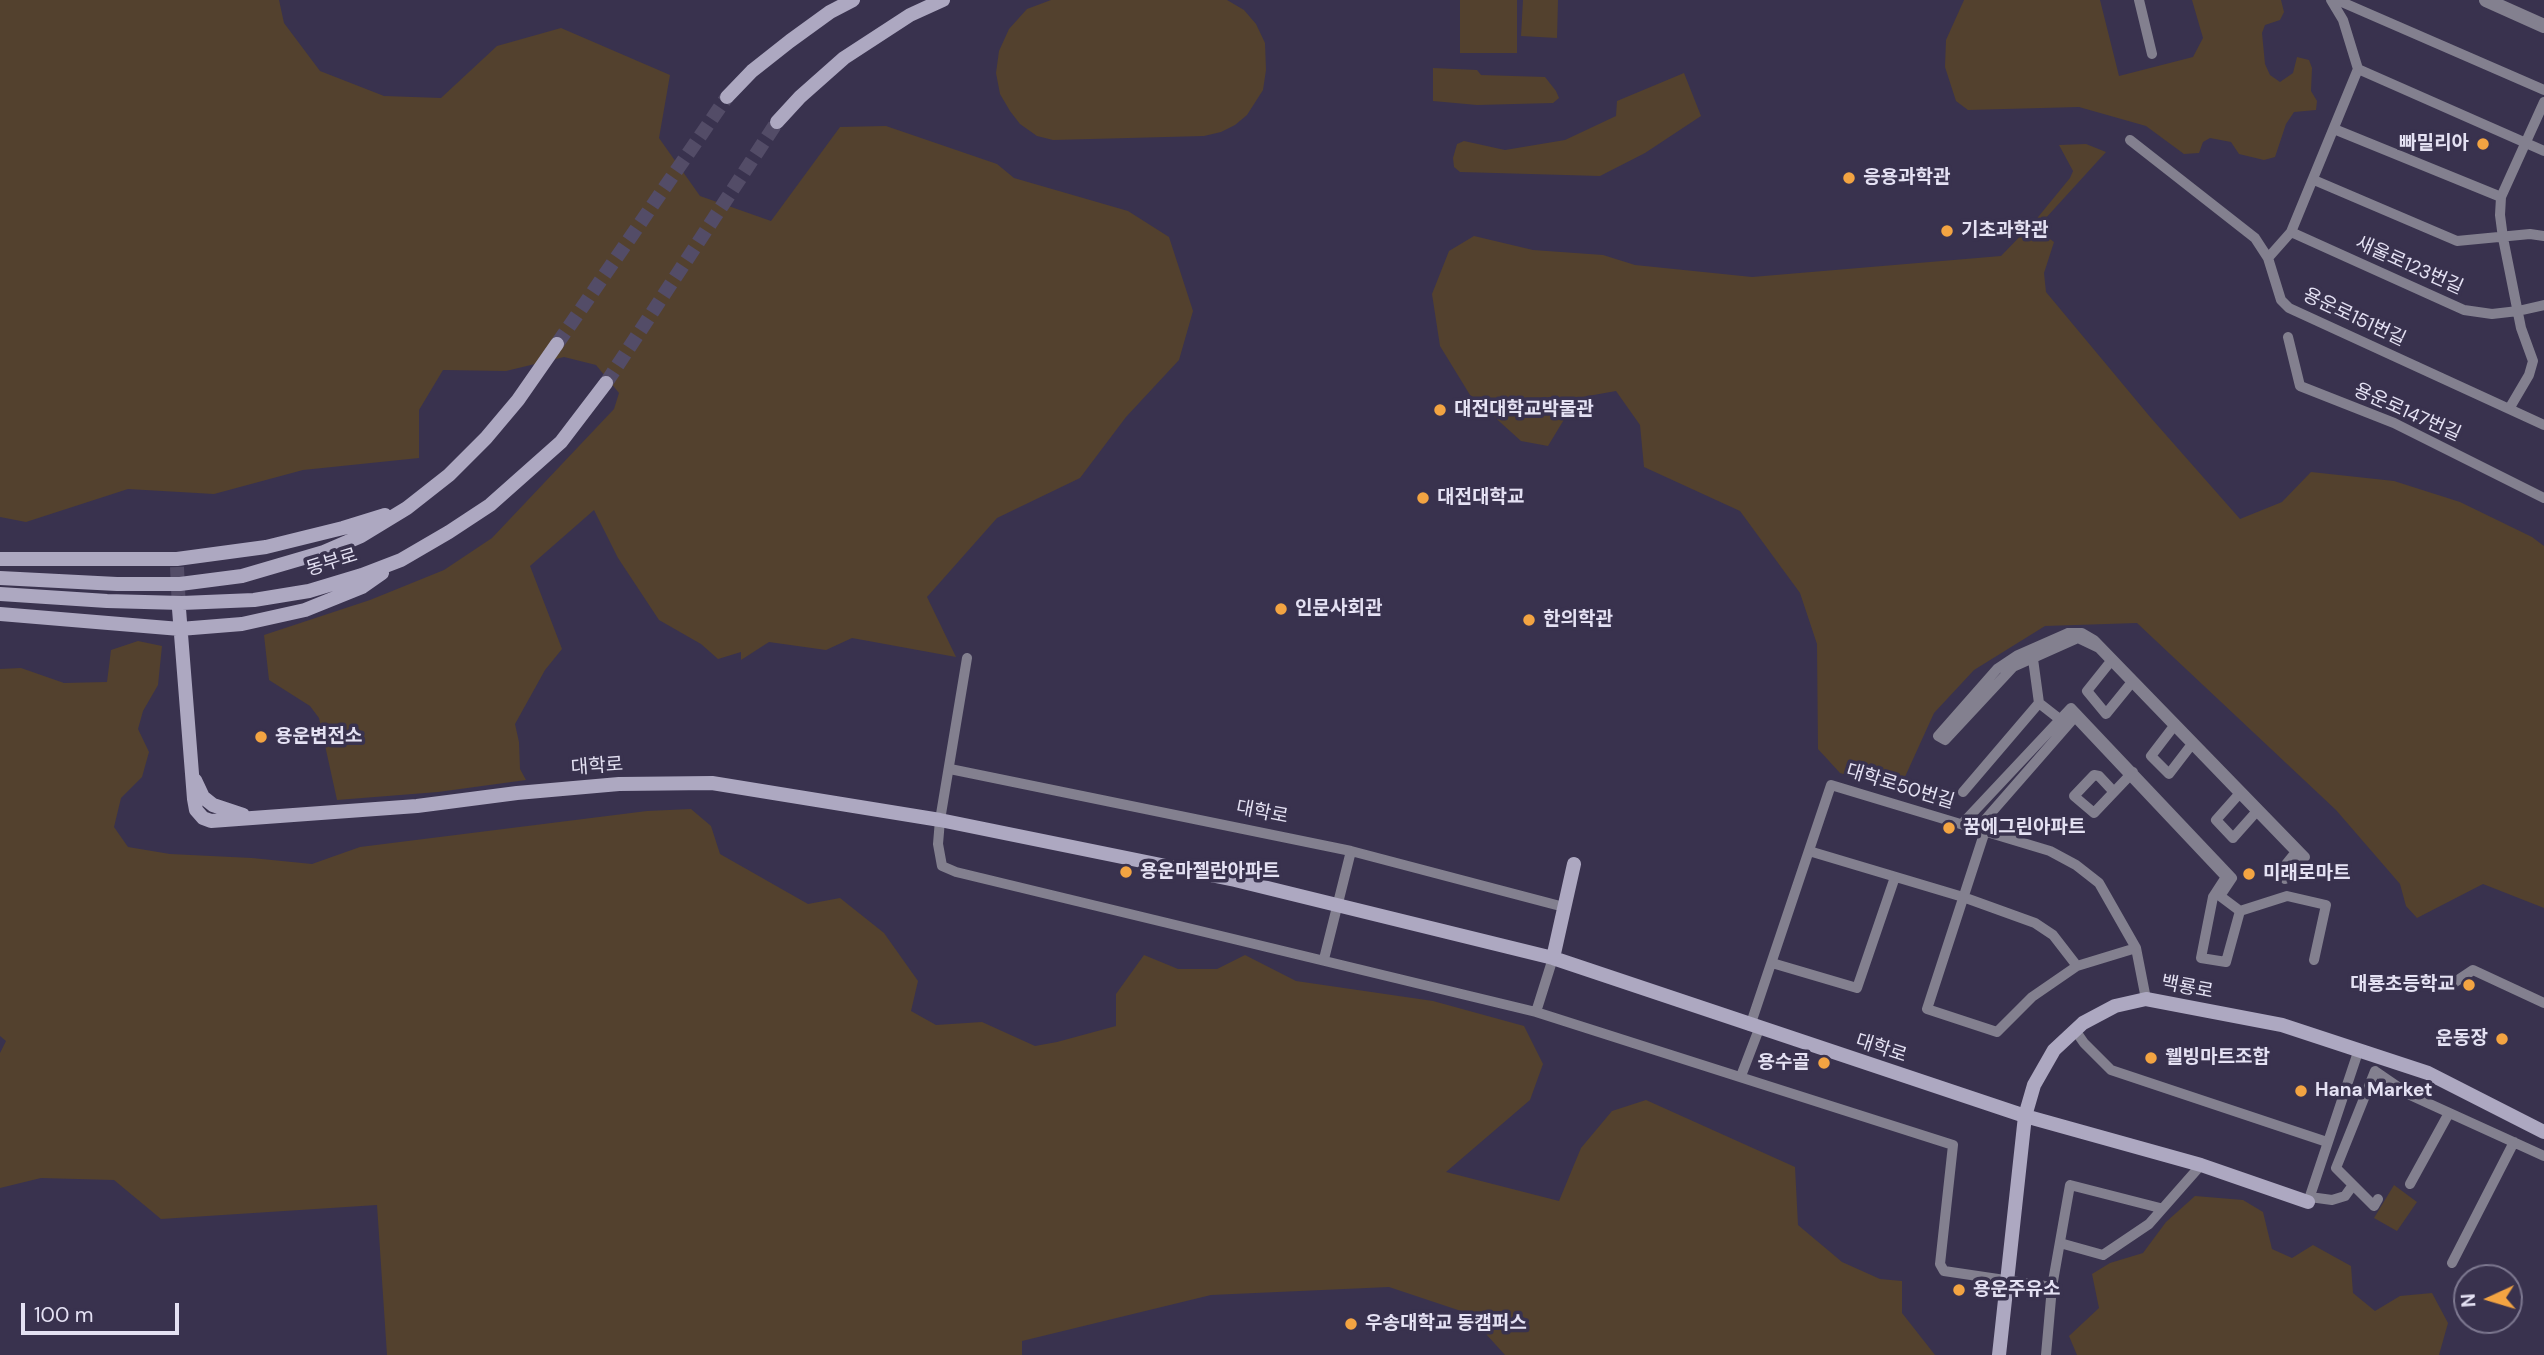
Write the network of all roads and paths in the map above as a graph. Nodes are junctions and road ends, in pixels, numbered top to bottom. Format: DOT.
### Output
graph roads {
  1 [pos="853,0"];
  2 [pos="943,0"];
  3 [pos="2139,0"];
  4 [pos="2331,0"];
  5 [pos="2337,0"];
  6 [pos="2486,0"];
  7 [pos="2544,26"];
  8 [pos="2151,54"];
  9 [pos="2358,69"];
  10 [pos="2544,90"];
  11 [pos="727,97"];
  12 [pos="2544,102"];
  13 [pos="777,122"];
  14 [pos="2334,129"];
  15 [pos="2130,140"];
  16 [pos="2525,143"];
  17 [pos="2544,151"];
  18 [pos="2314,180"];
  19 [pos="2501,197"];
  20 [pos="2291,232"];
  21 [pos="2544,236"];
  22 [pos="2504,238"];
  23 [pos="2268,257"];
  24 [pos="2544,306"];
  25 [pos="2518,311"];
  26 [pos="2288,337"];
  27 [pos="557,344"];
  28 [pos="2538,360"];
  29 [pos="606,383"];
  30 [pos="2509,409"];
  31 [pos="2544,425"];
  32 [pos="2544,498"];
  33 [pos="407,508"];
  34 [pos="0,559"];
  35 [pos="401,560"];
  36 [pos="0,578"];
  37 [pos="0,594"];
  38 [pos="179,609"];
  39 [pos="0,614"];
  40 [pos="180,629"];
  41 [pos="967,657"];
  42 [pos="2033,659"];
  43 [pos="2111,661"];
  44 [pos="2132,682"];
  45 [pos="2039,703"];
  46 [pos="2063,722"];
  47 [pos="2174,726"];
  48 [pos="2192,744"];
  49 [pos="950,769"];
  50 [pos="2132,774"];
  51 [pos="1963,792"];
  52 [pos="2114,792"];
  53 [pos="2240,793"];
  54 [pos="2257,811"];
  55 [pos="940,820"];
  56 [pos="1962,824"];
  57 [pos="1981,830"];
  58 [pos="1351,851"];
  59 [pos="1809,851"];
  60 [pos="1574,864"];
  61 [pos="1895,877"];
  62 [pos="1963,897"];
  63 [pos="1338,905"];
  64 [pos="1564,907"];
  65 [pos="2240,911"];
  66 [pos="2136,947"];
  67 [pos="1553,958"];
  68 [pos="1324,959"];
  69 [pos="2314,960"];
  70 [pos="1772,963"];
  71 [pos="2077,966"];
  72 [pos="2449,986"];
  73 [pos="2146,999"];
  74 [pos="2544,1003"];
  75 [pos="1536,1012"];
  76 [pos="1755,1027"];
  77 [pos="2075,1030"];
  78 [pos="2359,1049"];
  79 [pos="1741,1076"];
  80 [pos="2449,1113"];
  81 [pos="2025,1116"];
  82 [pos="2544,1132"];
  83 [pos="2327,1142"];
  84 [pos="2514,1142"];
  85 [pos="2544,1156"];
  86 [pos="2201,1165"];
  87 [pos="2410,1184"];
  88 [pos="2353,1185"];
  89 [pos="2309,1199"];
  90 [pos="2378,1199"];
  91 [pos="2160,1208"];
  92 [pos="2060,1243"];
  93 [pos="2452,1263"];
  94 [pos="2006,1280"];
  95 [pos="2052,1287"];
  96 [pos="1999,1355"];
  97 [pos="2046,1355"];
  1 -- 11 [label="main road"];
  2 -- 13 [label="main road"];
  3 -- 8 [label="street"];
  4 -- 9 [label="street"];
  5 -- 10 [label="street"];
  6 -- 7 [label="street"];
  9 -- 14 [label="street"];
  9 -- 16 [label="street"];
  12 -- 16 [label="street"];
  14 -- 18 [label="street"];
  14 -- 19 [label="street"];
  15 -- 23 [label="street, 용운로151번길"];
  16 -- 17 [label="street"];
  16 -- 19 [label="street"];
  18 -- 20 [label="street"];
  18 -- 22 [label="street, 새울로123번길"];
  19 -- 22 [label="street"];
  20 -- 23 [label="street"];
  20 -- 25 [label="street, 새울로123번길"];
  21 -- 22 [label="street, 새울로123번길"];
  22 -- 25 [label="street"];
  23 -- 30 [label="street, 용운로151번길"];
  24 -- 25 [label="street, 새울로123번길"];
  25 -- 28 [label="street"];
  26 -- 32 [label="street, 용운로147번길"];
  27 -- 33 [label="main road, 동부로"];
  28 -- 30 [label="street"];
  29 -- 35 [label="main road, 동부로"];
  30 -- 31 [label="street, 용운로151번길"];
  33 -- 34 [label="main road"];
  33 -- 36 [label="main road, 동부로"];
  35 -- 37 [label="main road, 동부로"];
  35 -- 40 [label="main road"];
  38 -- 40 [label="main road, 대학로"];
  39 -- 40 [label="main road"];
  40 -- 55 [label="main road, 대학로"];
  41 -- 49 [label="street"];
  42 -- 43 [label="street"];
  42 -- 45 [label="street"];
  42 -- 54 [label="street"];
  43 -- 44 [label="street"];
  43 -- 44 [label="street"];
  44 -- 47 [label="street"];
  45 -- 46 [label="street"];
  45 -- 51 [label="street"];
  46 -- 50 [label="street"];
  46 -- 56 [label="street"];
  46 -- 57 [label="street"];
  47 -- 48 [label="street"];
  47 -- 48 [label="street"];
  48 -- 53 [label="street"];
  49 -- 55 [label="street"];
  49 -- 58 [label="street, 대학로"];
  50 -- 52 [label="street"];
  50 -- 65 [label="street"];
  50 -- 65 [label="street"];
  53 -- 54 [label="street"];
  53 -- 54 [label="street"];
  55 -- 63 [label="main road, 대학로"];
  55 -- 68 [label="street"];
  56 -- 57 [label="street, 대학로50번길"];
  56 -- 59 [label="street, 대학로50번길"];
  57 -- 62 [label="street"];
  57 -- 66 [label="street, 대학로50번길"];
  58 -- 63 [label="street"];
  58 -- 64 [label="street, 대학로"];
  59 -- 61 [label="street"];
  59 -- 70 [label="street, 대학로50번길"];
  60 -- 64 [label="main road"];
  61 -- 62 [label="street"];
  61 -- 70 [label="street"];
  62 -- 71 [label="street"];
  62 -- 71 [label="street"];
  63 -- 67 [label="main road, 대학로"];
  63 -- 68 [label="street"];
  64 -- 67 [label="main road"];
  65 -- 69 [label="street"];
  66 -- 71 [label="street"];
  66 -- 73 [label="street, 대학로50번길"];
  67 -- 75 [label="street"];
  67 -- 76 [label="main road, 대학로"];
  68 -- 75 [label="street"];
  70 -- 76 [label="street, 대학로50번길"];
  72 -- 74 [label="street"];
  73 -- 77 [label="main road, 백룡로"];
  73 -- 78 [label="main road, 백룡로"];
  75 -- 79 [label="street"];
  76 -- 79 [label="street, 대학로50번길"];
  76 -- 81 [label="main road, 대학로"];
  77 -- 81 [label="main road, 백룡로"];
  77 -- 83 [label="street"];
  78 -- 82 [label="main road, 백룡로"];
  78 -- 83 [label="street"];
  79 -- 94 [label="street"];
  80 -- 84 [label="street"];
  80 -- 87 [label="street"];
  80 -- 88 [label="street"];
  81 -- 86 [label="main road, 대학로"];
  81 -- 94 [label="main road, 백룡로"];
  83 -- 89 [label="street"];
  84 -- 85 [label="street"];
  84 -- 93 [label="street"];
  86 -- 89 [label="main road, 대학로"];
  86 -- 91 [label="street"];
  88 -- 89 [label="street"];
  88 -- 90 [label="street"];
  91 -- 92 [label="street"];
  91 -- 92 [label="street"];
  92 -- 95 [label="street"];
  94 -- 95 [label="street"];
  94 -- 96 [label="main road, 백룡로"];
  95 -- 97 [label="street"];
}
